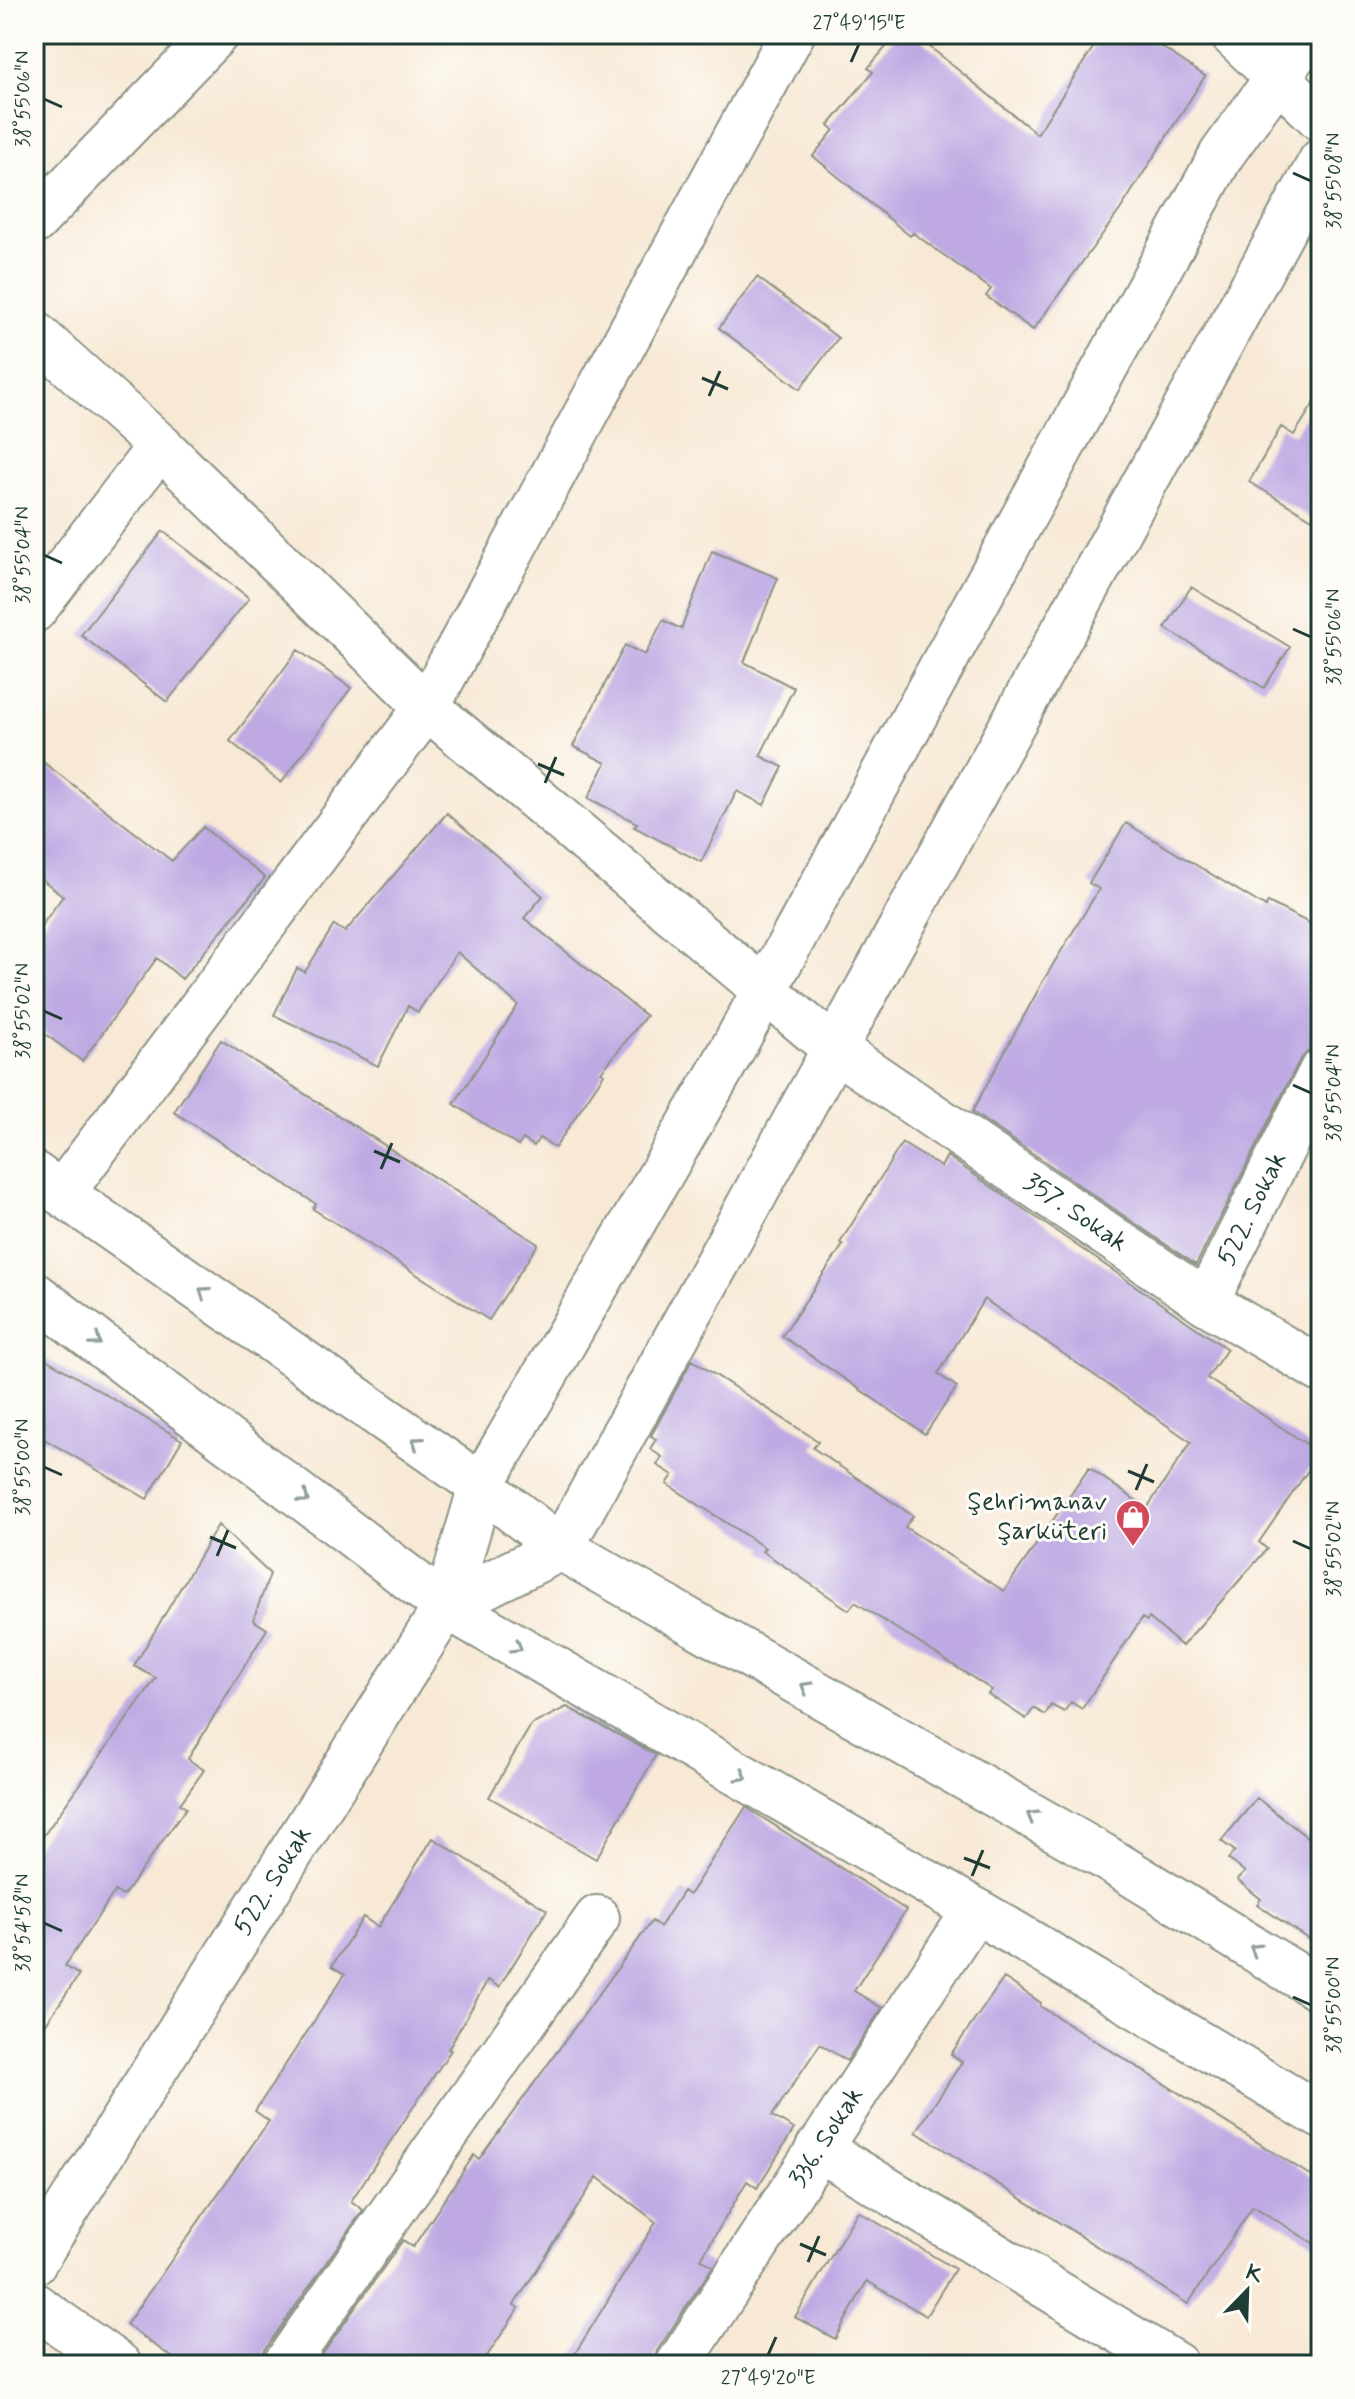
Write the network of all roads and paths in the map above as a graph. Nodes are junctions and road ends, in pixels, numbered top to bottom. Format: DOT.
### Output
graph roads {
  1 [pos="216,34"];
  2 [pos="792,34"];
  3 [pos="1232,34"];
  4 [pos="1309,34"];
  5 [pos="1277,78"];
  6 [pos="1321,119"];
  7 [pos="1321,161"];
  8 [pos="34,222"];
  9 [pos="34,333"];
  10 [pos="160,446"];
  11 [pos="34,610"];
  12 [pos="427,707"];
  13 [pos="765,990"];
  14 [pos="836,1050"];
  15 [pos="1321,1072"];
  16 [pos="48,1183"];
  17 [pos="34,1294"];
  18 [pos="1206,1302"];
  19 [pos="1321,1370"];
  20 [pos="481,1486"];
  21 [pos="561,1548"];
  22 [pos="446,1606"];
  23 [pos="975,1910"];
  24 [pos="597,1918"];
  25 [pos="1321,1990"];
  26 [pos="1321,2116"];
  27 [pos="818,2148"];
  28 [pos="34,2262"];
  29 [pos="34,2305"];
  30 [pos="119,2365"];
  31 [pos="285,2365"];
  32 [pos="678,2365"];
  33 [pos="1176,2365"];
  1 -- 8 [label="street"];
  2 -- 12 [label="street"];
  3 -- 5 [label="street"];
  4 -- 5 [label="street, 522. Sokak"];
  5 -- 6 [label="street"];
  5 -- 13 [label="street, 522. Sokak"];
  7 -- 14 [label="street"];
  9 -- 10 [label="street, 357. Sokak"];
  10 -- 11 [label="street"];
  10 -- 12 [label="street, 357. Sokak"];
  12 -- 13 [label="street, 357. Sokak"];
  12 -- 16 [label="street"];
  13 -- 14 [label="street, 357. Sokak"];
  13 -- 20 [label="street, 522. Sokak"];
  14 -- 18 [label="street, 357. Sokak"];
  14 -- 21 [label="street"];
  15 -- 18 [label="street, 522. Sokak"];
  20 -- 16 [label="street, one-way"];
  17 -- 22 [label="street, one-way"];
  18 -- 19 [label="street, 357. Sokak"];
  20 -- 21 [label="street"];
  20 -- 22 [label="street, 522. Sokak"];
  21 -- 22 [label="street"];
  25 -- 21 [label="street, one-way"];
  22 -- 23 [label="street, one-way"];
  22 -- 28 [label="street, 522. Sokak"];
  23 -- 26 [label="street"];
  23 -- 27 [label="street, 336. Sokak"];
  24 -- 31 [label="street"];
  27 -- 32 [label="street, 336. Sokak"];
  27 -- 33 [label="street"];
  29 -- 30 [label="street"];
}
